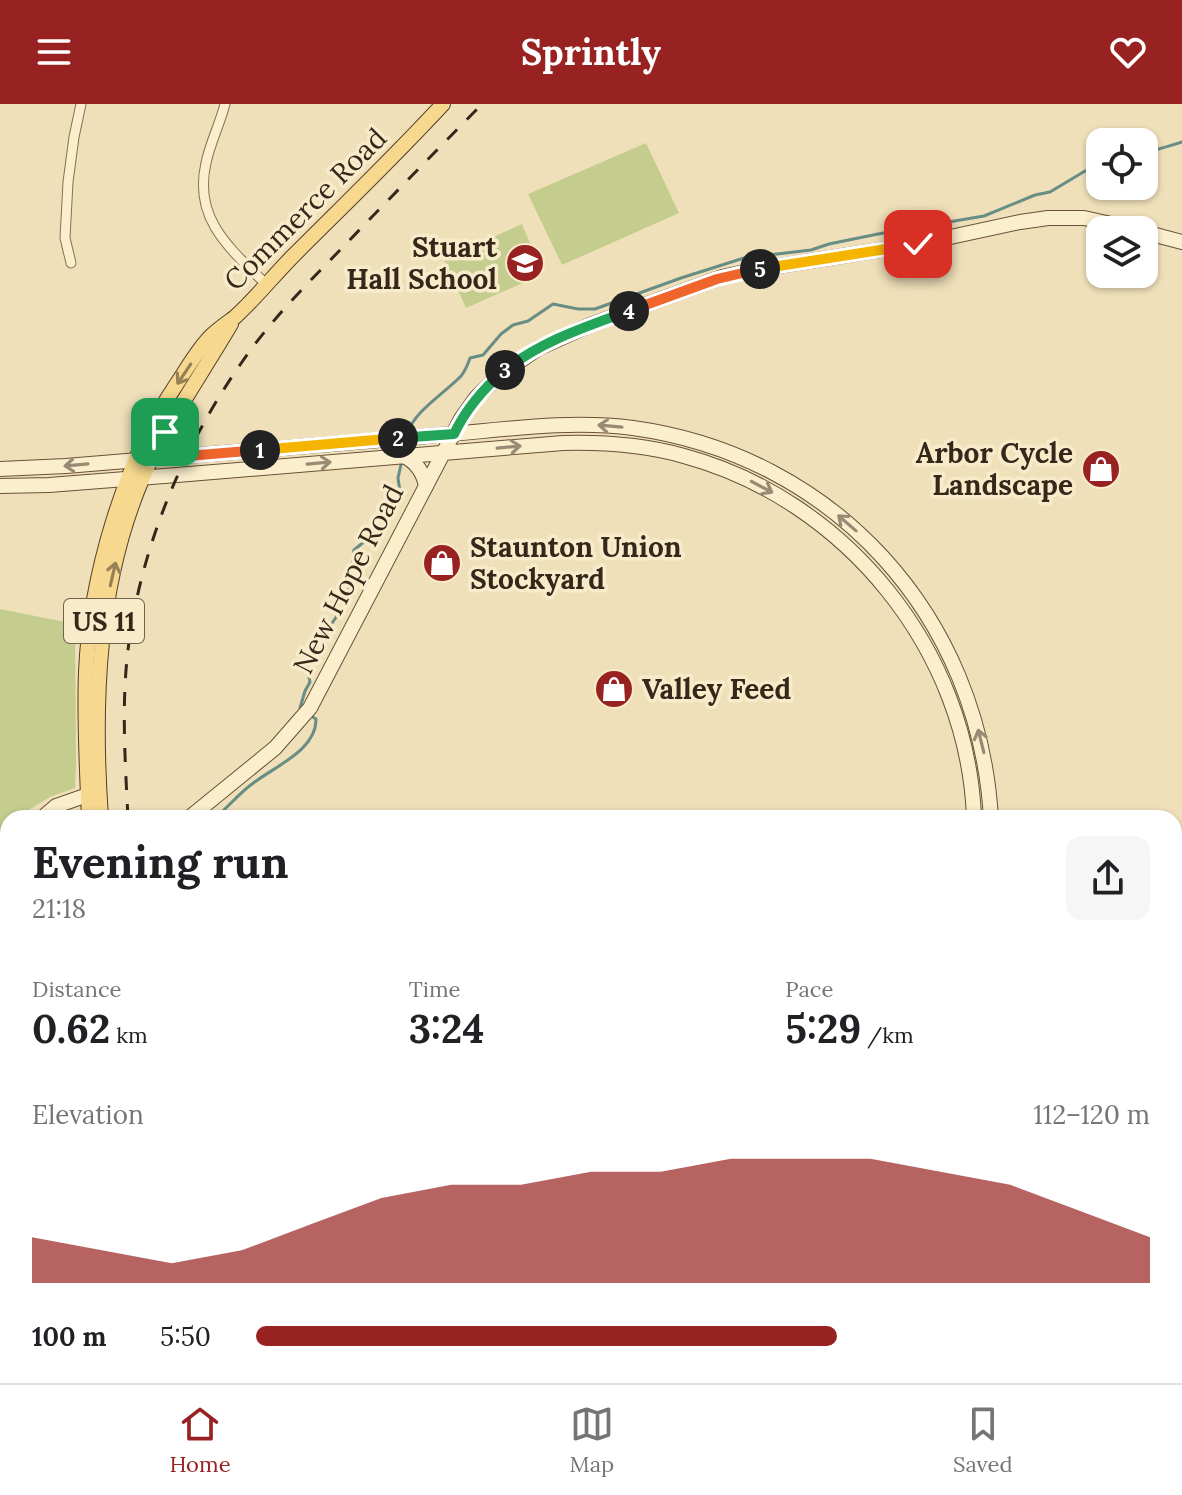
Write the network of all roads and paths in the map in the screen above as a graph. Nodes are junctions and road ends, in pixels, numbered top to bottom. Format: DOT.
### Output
graph roads {
  1 [pos="81,104"];
  2 [pos="225,104"];
  3 [pos="443,104"];
  4 [pos="1086,218"];
  5 [pos="1158,236"];
  6 [pos="1182,242"];
  7 [pos="71,263"];
  8 [pos="266,284"];
  9 [pos="475,400"];
  10 [pos="490,430"];
  11 [pos="454,434"];
  12 [pos="437,453"];
  13 [pos="404,456"];
  14 [pos="144,460"];
  15 [pos="0,469"];
  16 [pos="136,478"];
  17 [pos="424,479"];
  18 [pos="0,486"];
  19 [pos="94,793"];
  20 [pos="51,810"];
  21 [pos="91,810"];
  22 [pos="99,810"];
  23 [pos="199,810"];
  24 [pos="973,810"];
  25 [pos="990,810"];
  1 -- 7 [label="street"];
  2 -- 8 [label="street"];
  3 -- 8 [label="main road, Commerce Road / US 11"];
  4 -- 9 [label="main road, New Hope Road"];
  5 -- 6 [label="main road"];
  8 -- 14 [label="main road, Commerce Road / US 11"];
  9 -- 10 [label="main road"];
  9 -- 11 [label="main road, New Hope Road"];
  10 -- 11 [label="main road"];
  25 -- 10 [label="main road, one-way"];
  11 -- 12 [label="main road, New Hope Road"];
  11 -- 14 [label="main road"];
  12 -- 13 [label="main road"];
  12 -- 17 [label="main road, New Hope Road"];
  12 -- 24 [label="main road, one-way"];
  16 -- 13 [label="main road, one-way"];
  13 -- 17 [label="main road"];
  14 -- 15 [label="main road, one-way"];
  14 -- 16 [label="main road, Commerce Road / US 11"];
  16 -- 18 [label="main road"];
  16 -- 19 [label="main road, Commerce Road / US 11"];
  17 -- 23 [label="main road, New Hope Road"];
  19 -- 20 [label="main road"];
  19 -- 21 [label="main road, Commerce Road / US 11"];
  19 -- 22 [label="main road, Commerce Road / US 11"];
}
